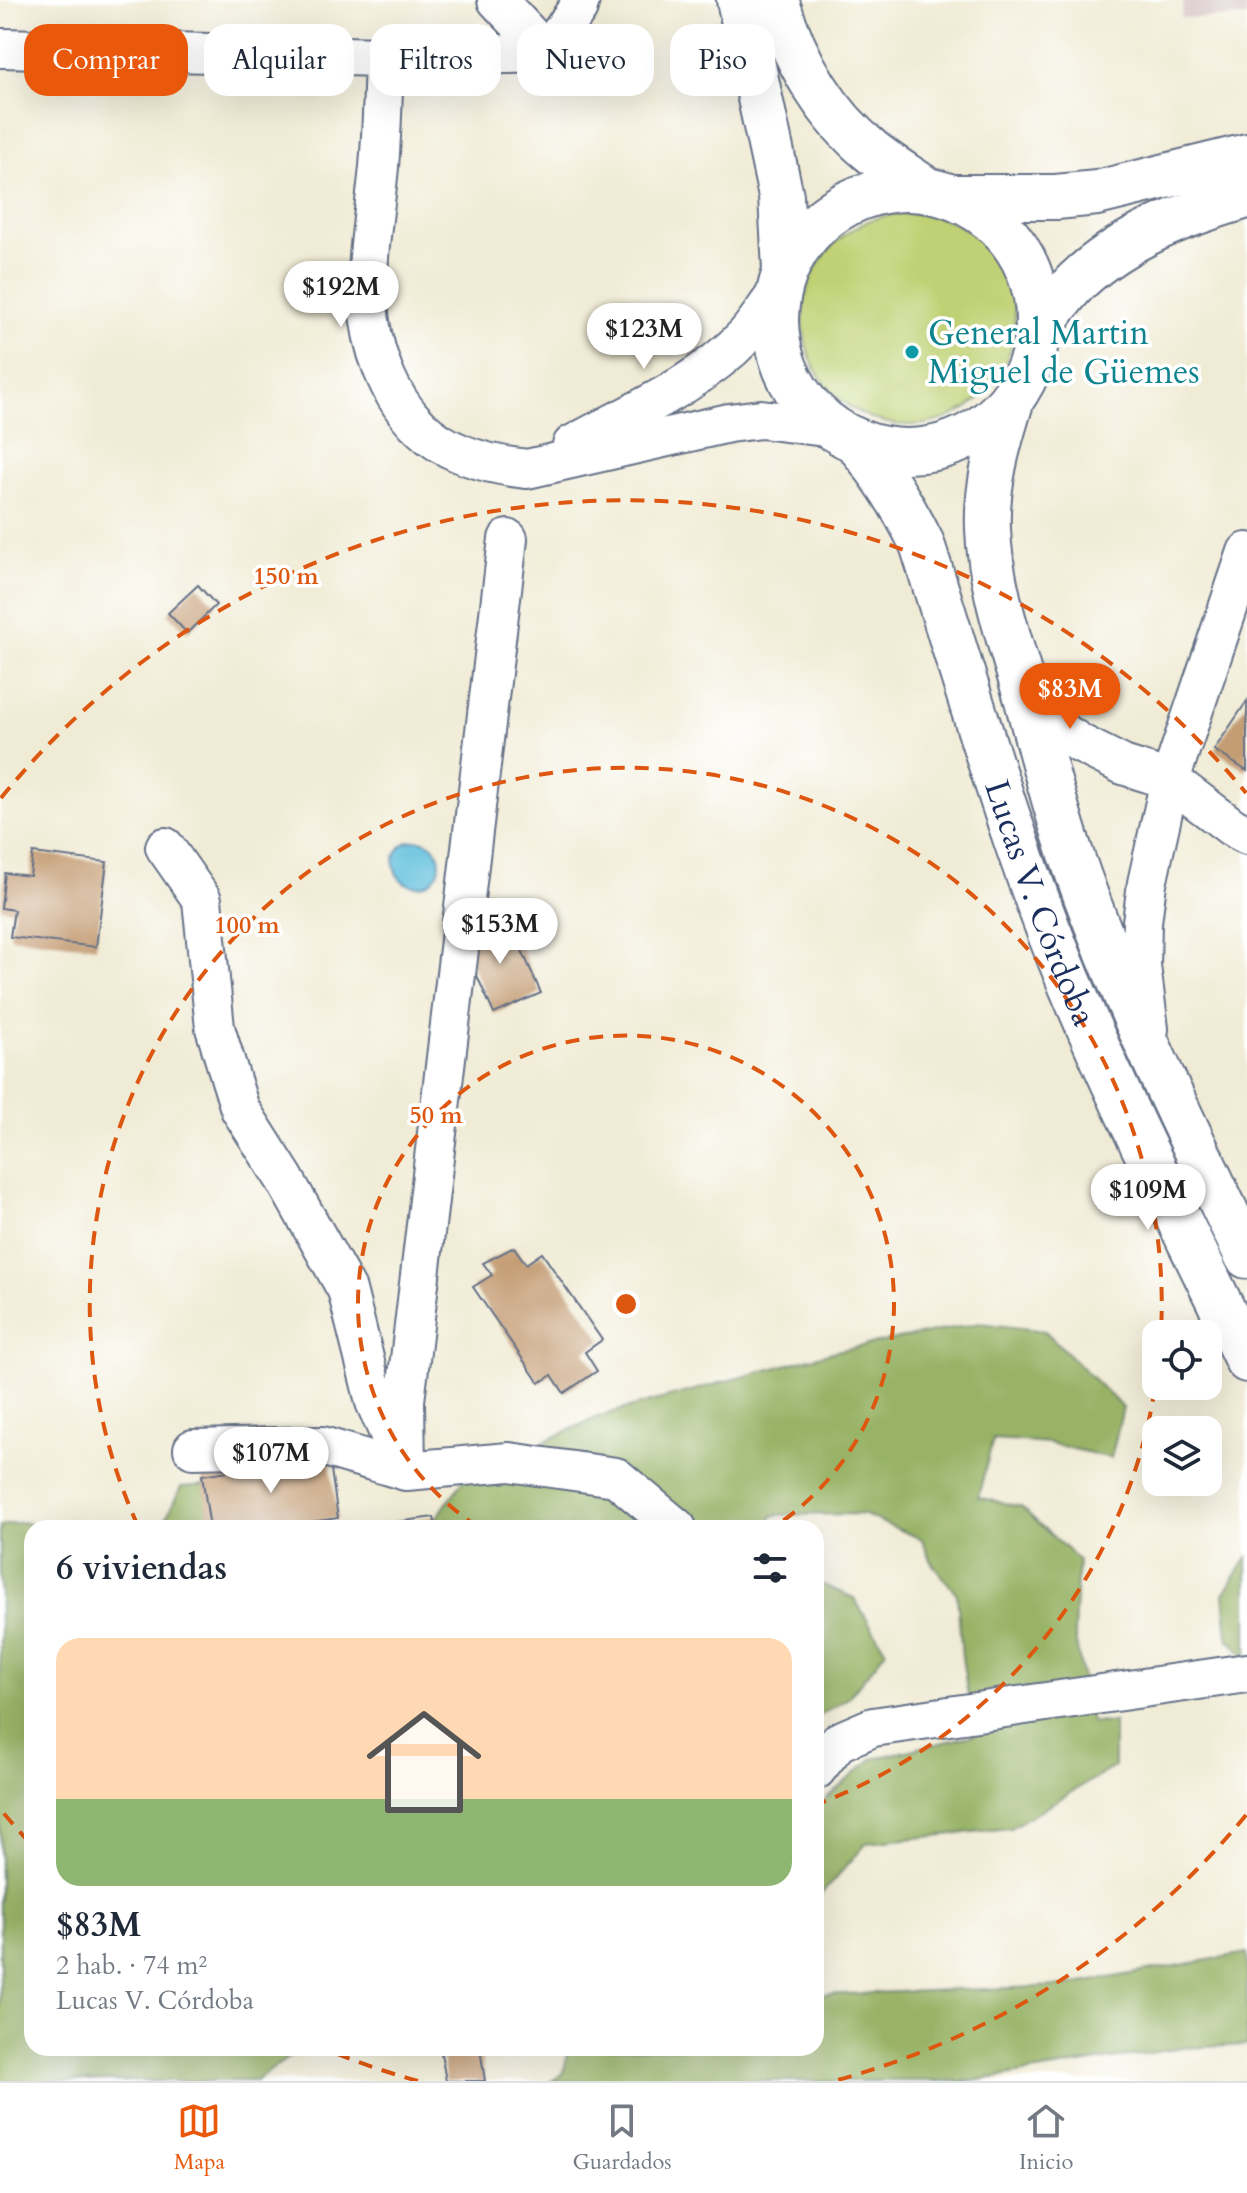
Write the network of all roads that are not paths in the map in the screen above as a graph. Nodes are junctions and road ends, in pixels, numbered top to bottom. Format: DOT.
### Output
graph roads {
  1 [pos="497,0"];
  2 [pos="580,0"];
  3 [pos="739,0"];
  4 [pos="776,0"];
  5 [pos="520,24"];
  6 [pos="567,24"];
  7 [pos="0,48"];
  8 [pos="370,57"];
  9 [pos="383,96"];
  10 [pos="1247,156"];
  11 [pos="940,193"];
  12 [pos="1247,196"];
  13 [pos="782,281"];
  14 [pos="1038,329"];
  15 [pos="1012,399"];
  16 [pos="844,434"];
  17 [pos="527,469"];
  18 [pos="508,539"];
  19 [pos="1247,552"];
  20 [pos="1029,710"];
  21 [pos="1170,780"];
  22 [pos="1247,835"];
  23 [pos="165,847"];
  24 [pos="1152,1055"];
  25 [pos="1247,1256"];
  26 [pos="1247,1360"];
  27 [pos="193,1449"];
  28 [pos="406,1471"];
  29 [pos="667,1520"];
  30 [pos="1247,1673"];
  31 [pos="824,1745"];
  1 -- 5 [label="street"];
  2 -- 6 [label="street"];
  3 -- 13 [label="main road"];
  4 -- 11 [label="main road"];
  7 -- 8 [label="street"];
  9 -- 17 [label="street"];
  10 -- 11 [label="main road"];
  11 -- 13 [label="main road"];
  11 -- 14 [label="main road"];
  12 -- 14 [label="main road"];
  13 -- 16 [label="main road"];
  13 -- 17 [label="street"];
  14 -- 15 [label="main road"];
  15 -- 16 [label="main road"];
  15 -- 20 [label="main road, Lucas V. Córdoba"];
  16 -- 17 [label="street"];
  16 -- 26 [label="main road, Lucas V. Córdoba"];
  18 -- 28 [label="street"];
  19 -- 21 [label="street"];
  20 -- 21 [label="street"];
  20 -- 24 [label="main road, Lucas V. Córdoba"];
  21 -- 22 [label="street"];
  21 -- 24 [label="street"];
  23 -- 28 [label="street"];
  24 -- 25 [label="main road, Lucas V. Córdoba"];
  27 -- 28 [label="street"];
  28 -- 29 [label="street"];
  30 -- 31 [label="street"];
}
